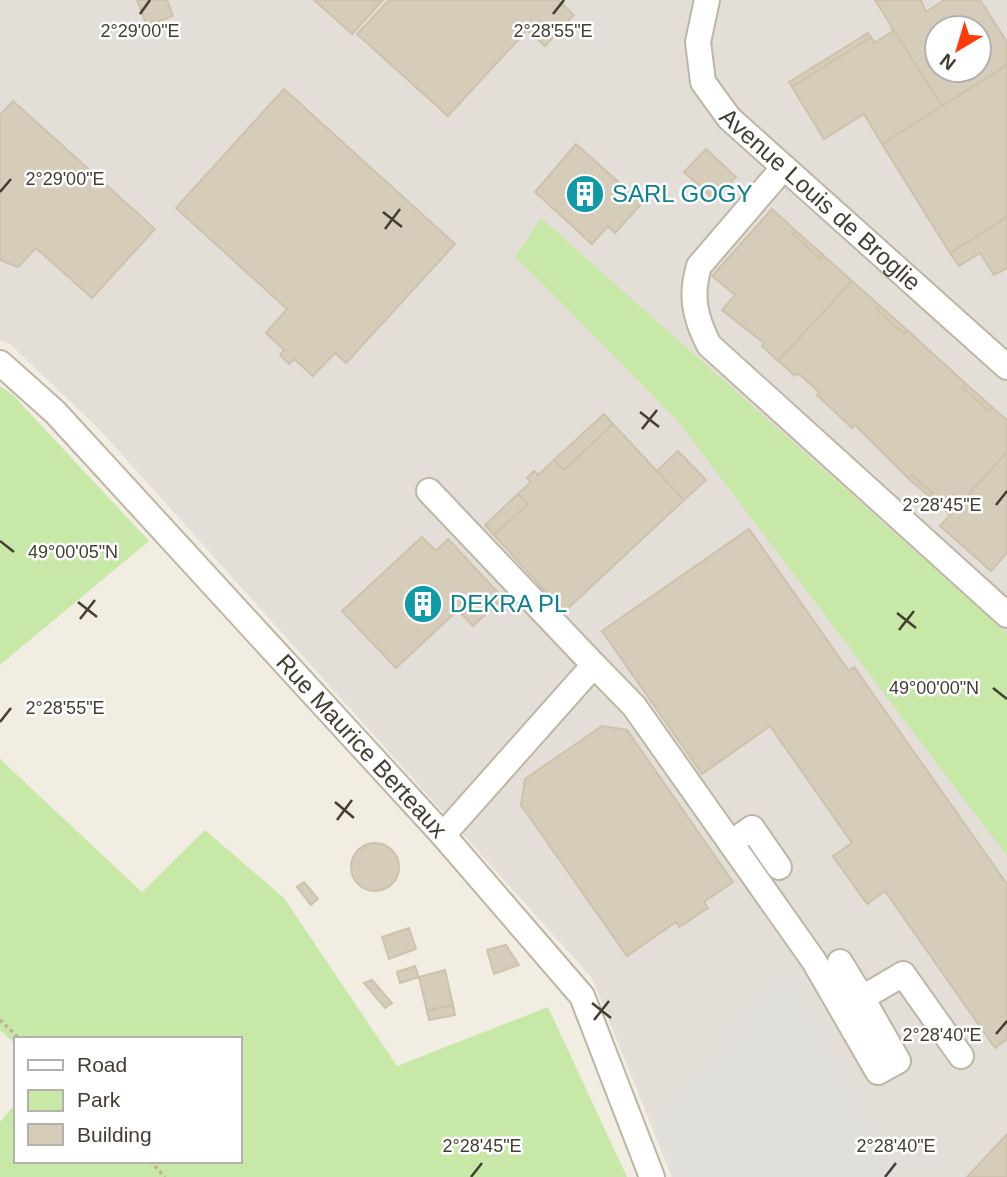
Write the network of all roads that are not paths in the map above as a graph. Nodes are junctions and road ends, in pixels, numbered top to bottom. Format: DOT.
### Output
graph roads {
  1 [pos="707,0"];
  2 [pos="784,167"];
  3 [pos="0,363"];
  4 [pos="1007,367"];
  5 [pos="429,491"];
  6 [pos="1007,615"];
  7 [pos="594,665"];
  8 [pos="443,835"];
  9 [pos="731,843"];
  10 [pos="779,867"];
  11 [pos="840,962"];
  12 [pos="862,998"];
  13 [pos="961,1056"];
  14 [pos="652,1177"];
  1 -- 2 [label="street, Avenue Louis de Broglie"];
  2 -- 4 [label="street, Avenue Louis de Broglie"];
  2 -- 6 [label="street"];
  3 -- 8 [label="street, Rue Maurice Berteaux"];
  5 -- 7 [label="street"];
  7 -- 8 [label="street"];
  7 -- 9 [label="street"];
  8 -- 14 [label="street, Rue Maurice Berteaux"];
  9 -- 10 [label="street"];
  9 -- 12 [label="street"];
  11 -- 12 [label="street"];
  12 -- 13 [label="street"];
}
